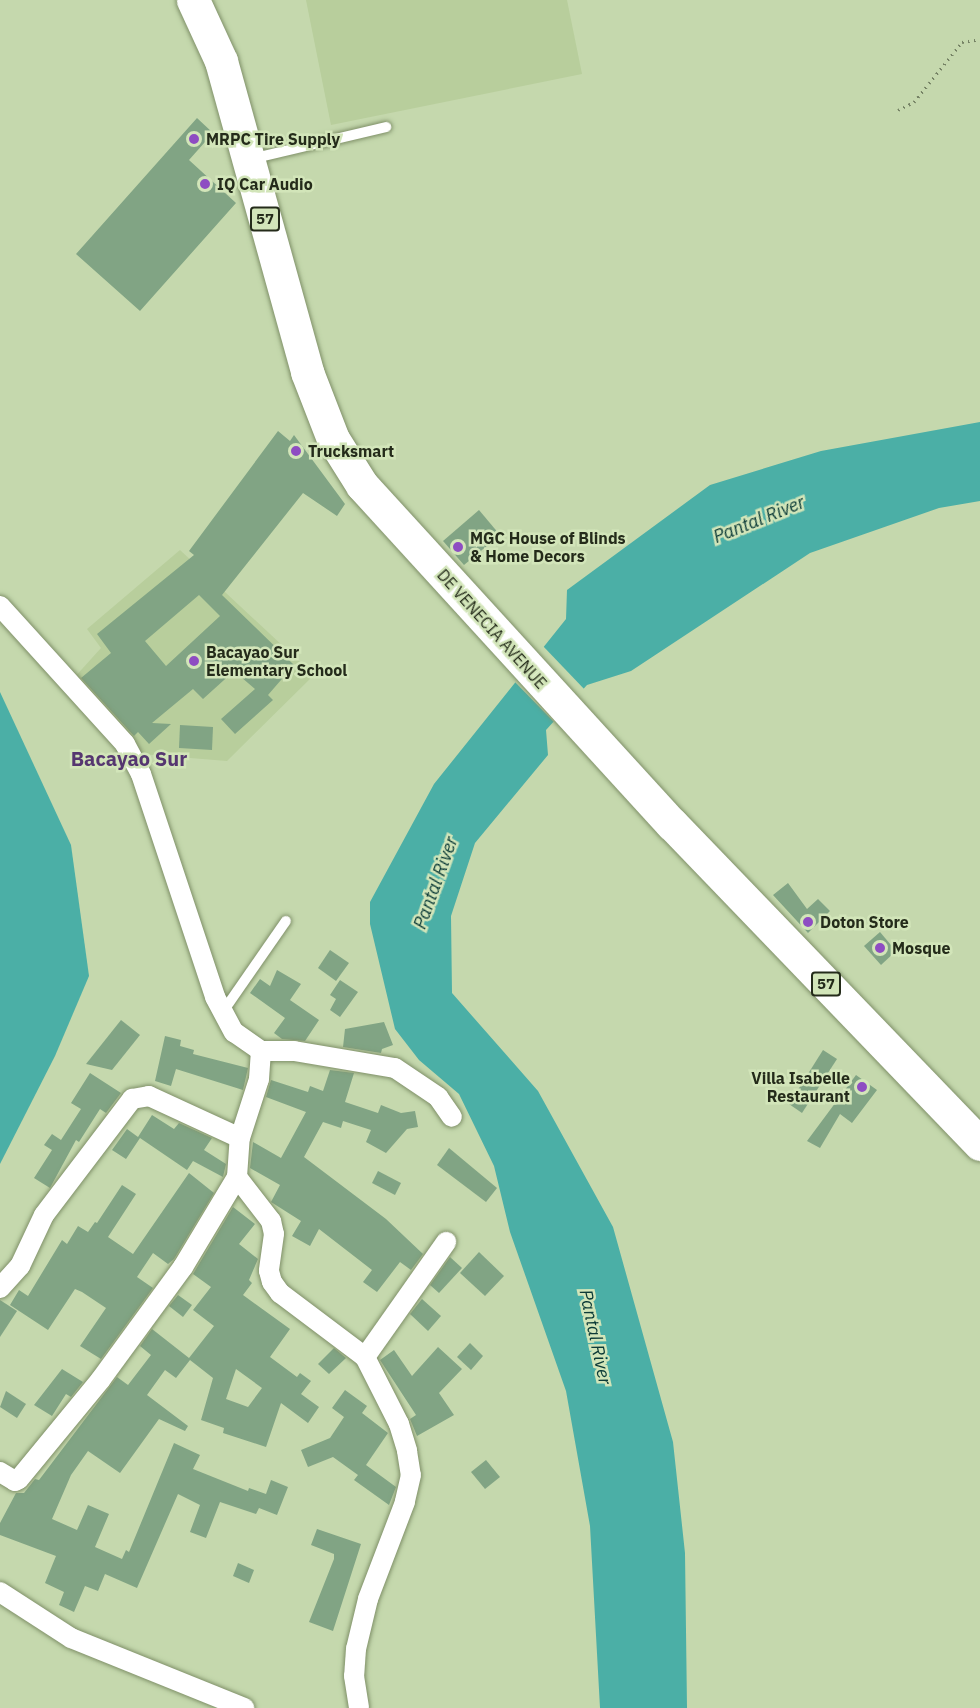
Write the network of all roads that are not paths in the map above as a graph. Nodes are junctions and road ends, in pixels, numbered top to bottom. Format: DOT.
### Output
graph roads {
  1 [pos="193,0"];
  2 [pos="386,127"];
  3 [pos="250,159"];
  4 [pos="0,606"];
  5 [pos="286,921"];
  6 [pos="222,1013"];
  7 [pos="261,1051"];
  8 [pos="452,1117"];
  9 [pos="240,1138"];
  10 [pos="980,1144"];
  11 [pos="237,1177"];
  12 [pos="446,1242"];
  13 [pos="0,1288"];
  14 [pos="365,1357"];
  15 [pos="0,1472"];
  16 [pos="0,1592"];
  17 [pos="244,1708"];
  18 [pos="359,1708"];
  1 -- 3 [label="highway, DE VENECIA AVENUE / 57"];
  2 -- 3 [label="lane"];
  3 -- 10 [label="highway, DE VENECIA AVENUE / 57"];
  4 -- 6 [label="street"];
  5 -- 6 [label="lane"];
  6 -- 7 [label="street"];
  7 -- 8 [label="street"];
  7 -- 9 [label="street"];
  9 -- 11 [label="street"];
  9 -- 13 [label="street"];
  11 -- 14 [label="street"];
  11 -- 15 [label="street"];
  12 -- 14 [label="street"];
  14 -- 18 [label="street"];
  16 -- 17 [label="street"];
}
